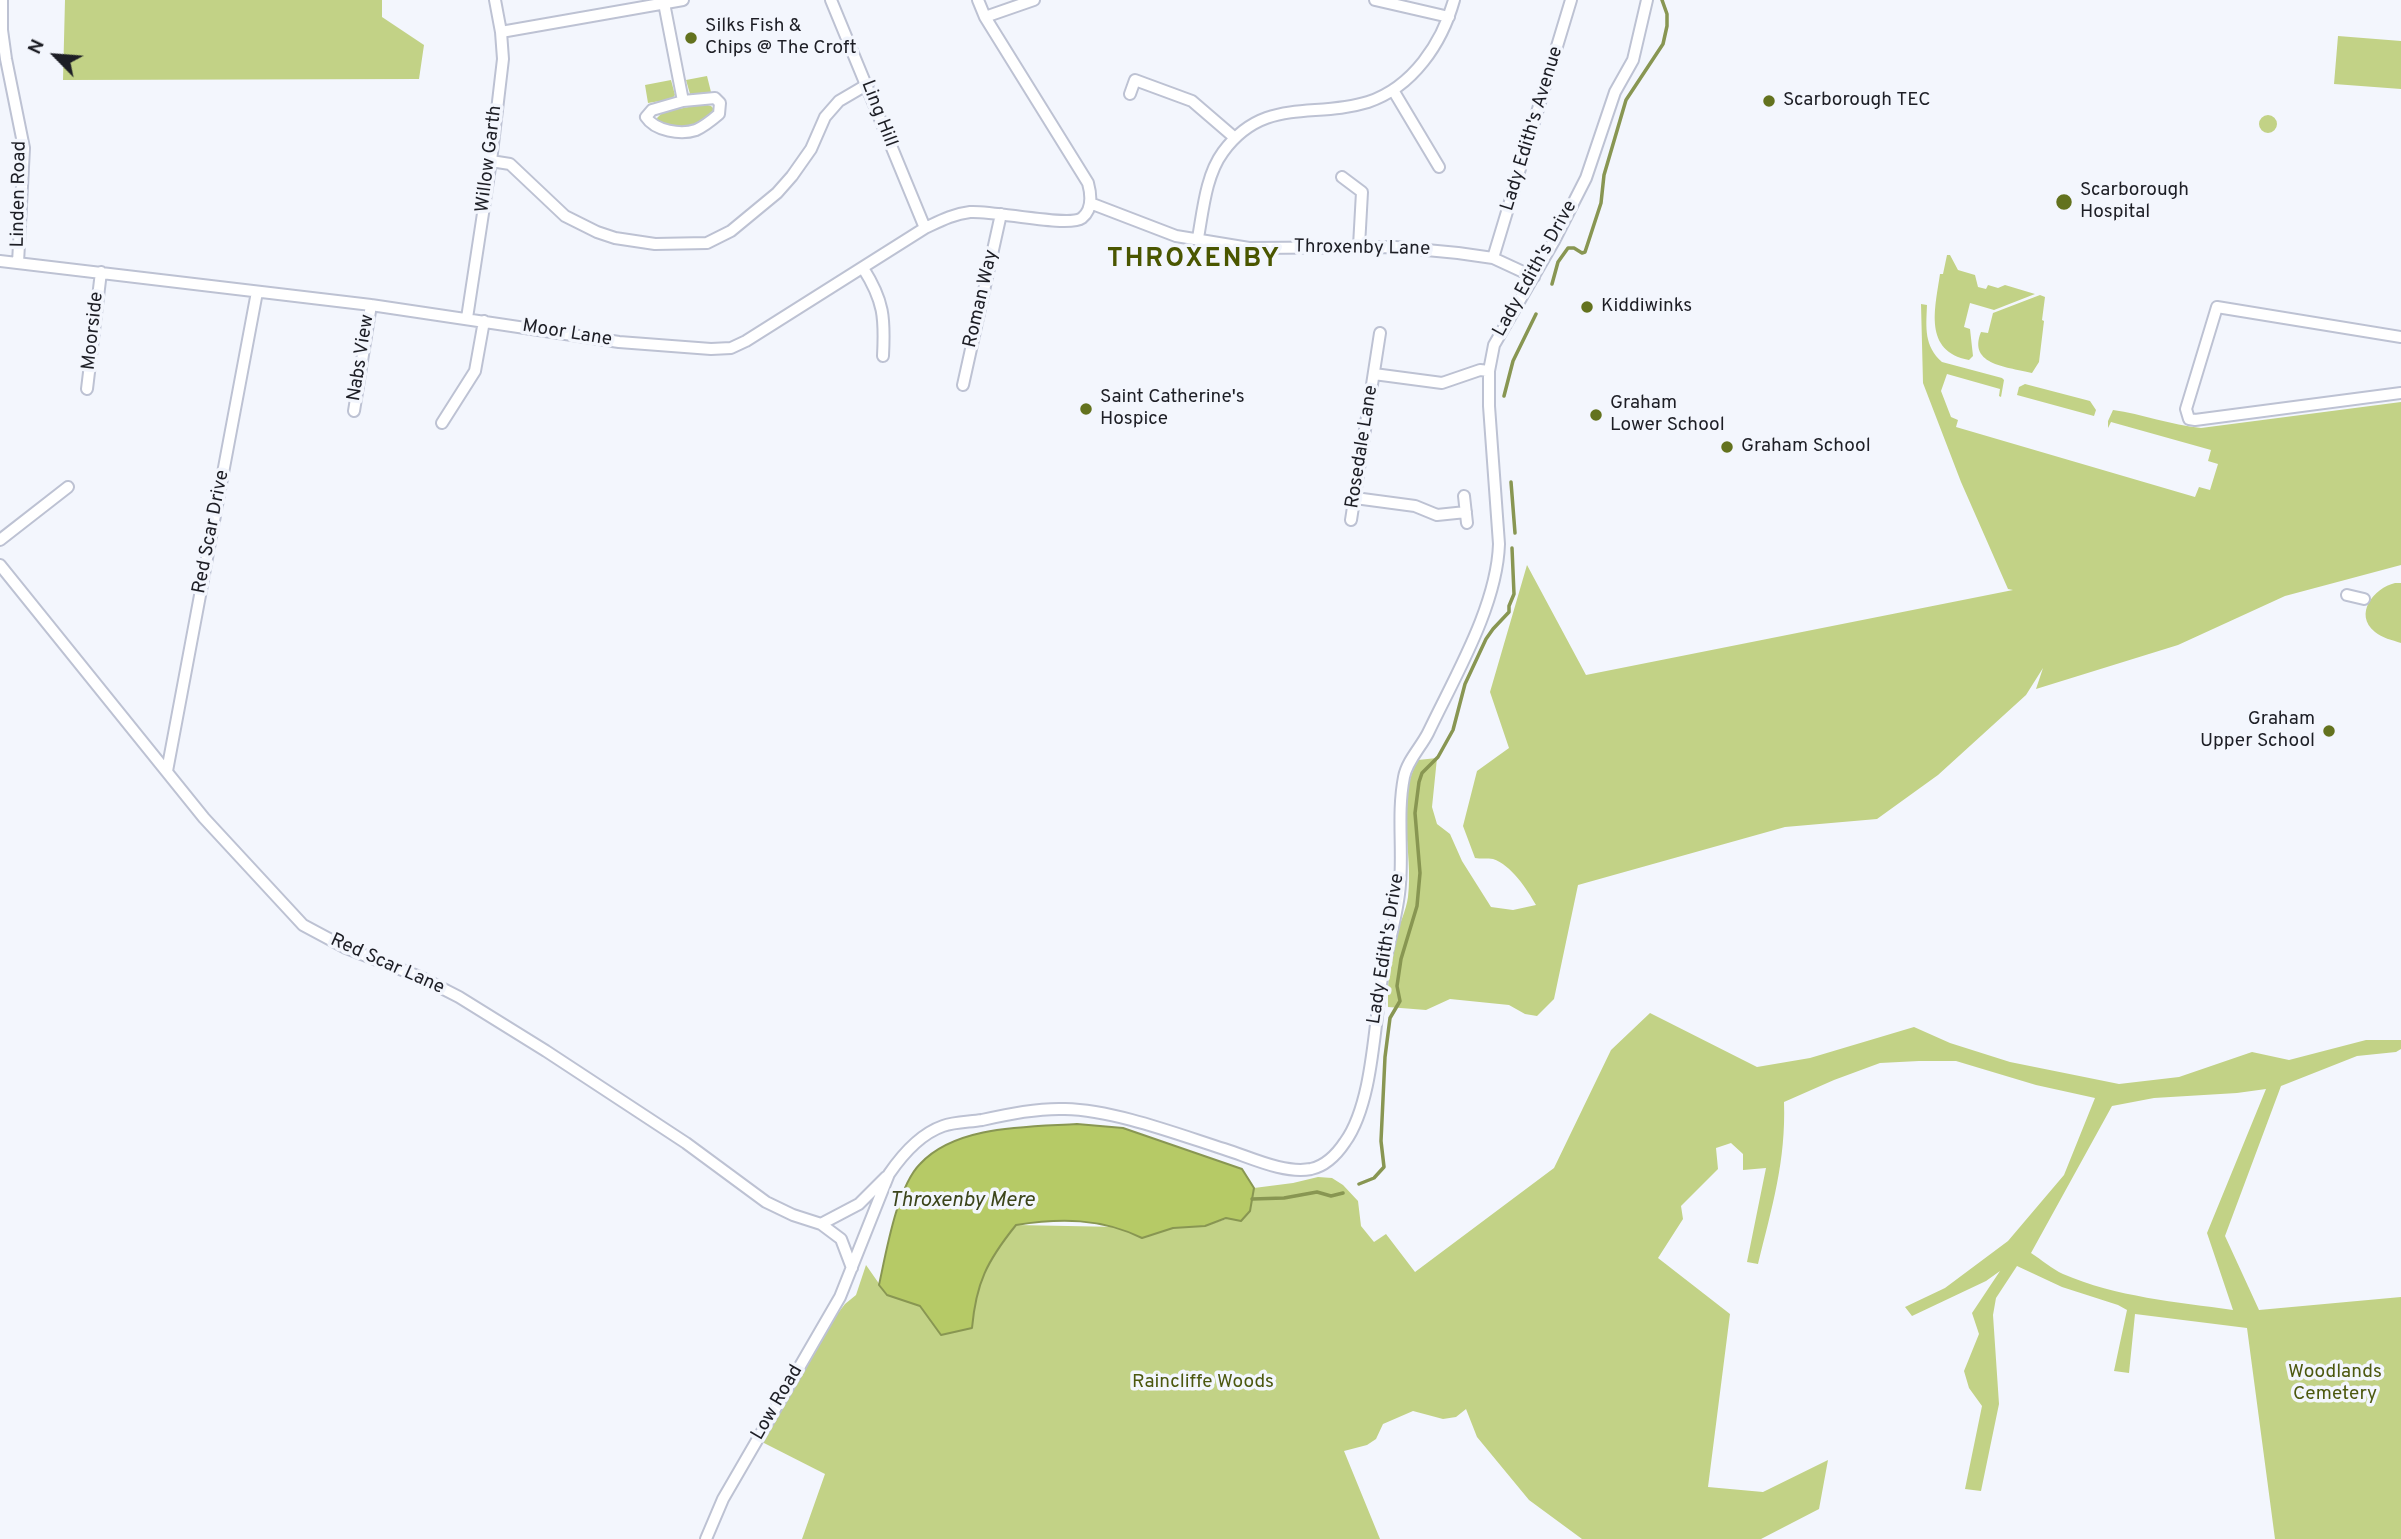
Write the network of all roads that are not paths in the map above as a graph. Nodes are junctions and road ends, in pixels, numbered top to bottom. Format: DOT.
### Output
graph roads {
  1 [pos="2,0"];
  2 [pos="495,0"];
  3 [pos="683,0"];
  4 [pos="831,0"];
  5 [pos="978,0"];
  6 [pos="1034,0"];
  7 [pos="1375,0"];
  8 [pos="1454,0"];
  9 [pos="1571,0"];
  10 [pos="1647,0"];
  11 [pos="660,2"];
  12 [pos="985,17"];
  13 [pos="1449,17"];
  14 [pos="501,32"];
  15 [pos="867,84"];
  16 [pos="1393,90"];
  17 [pos="1130,94"];
  18 [pos="682,101"];
  19 [pos="1235,138"];
  20 [pos="491,161"];
  21 [pos="1439,167"];
  22 [pos="1342,177"];
  23 [pos="1090,203"];
  24 [pos="1001,214"];
  25 [pos="925,229"];
  26 [pos="1198,238"];
  27 [pos="1359,246"];
  28 [pos="1493,258"];
  29 [pos="0,261"];
  30 [pos="18,263"];
  31 [pos="863,268"];
  32 [pos="100,272"];
  33 [pos="1534,277"];
  34 [pos="257,292"];
  35 [pos="371,305"];
  36 [pos="467,318"];
  37 [pos="484,321"];
  38 [pos="1380,333"];
  39 [pos="2401,337"];
  40 [pos="882,358"];
  41 [pos="1489,371"];
  42 [pos="1374,374"];
  43 [pos="963,386"];
  44 [pos="87,389"];
  45 [pos="2401,393"];
  46 [pos="354,411"];
  47 [pos="442,423"];
  48 [pos="68,487"];
  49 [pos="1464,496"];
  50 [pos="1355,498"];
  51 [pos="1351,520"];
  52 [pos="0,540"];
  53 [pos="0,565"];
  54 [pos="2347,595"];
  55 [pos="2364,599"];
  56 [pos="167,771"];
  57 [pos="888,1174"];
  58 [pos="821,1224"];
  59 [pos="852,1268"];
  60 [pos="706,1539"];
  1 -- 30 [label="street, Linden Road"];
  2 -- 14 [label="street, Willow Garth"];
  3 -- 11 [label="street"];
  4 -- 15 [label="street, Ling Hill"];
  5 -- 12 [label="street"];
  6 -- 12 [label="street"];
  7 -- 13 [label="street"];
  8 -- 13 [label="street"];
  9 -- 28 [label="street, Lady Edith's Avenue"];
  10 -- 33 [label="street, Lady Edith's Drive"];
  11 -- 14 [label="street"];
  11 -- 18 [label="street"];
  12 -- 23 [label="street"];
  13 -- 16 [label="street"];
  14 -- 20 [label="street, Willow Garth"];
  15 -- 20 [label="street"];
  15 -- 25 [label="street, Ling Hill"];
  16 -- 19 [label="street"];
  16 -- 21 [label="street"];
  17 -- 19 [label="street"];
  18 -- 18 [label="street"];
  19 -- 26 [label="street"];
  20 -- 36 [label="street, Willow Garth"];
  22 -- 27 [label="street"];
  23 -- 24 [label="street, Moor Lane"];
  23 -- 26 [label="street, Throxenby Lane"];
  24 -- 25 [label="street, Moor Lane"];
  24 -- 43 [label="street, Roman Way"];
  25 -- 31 [label="street, Moor Lane"];
  26 -- 27 [label="street, Throxenby Lane"];
  27 -- 28 [label="street, Throxenby Lane"];
  28 -- 33 [label="street, Throxenby Lane"];
  29 -- 30 [label="street, Moor Lane"];
  30 -- 32 [label="street, Moor Lane"];
  31 -- 37 [label="street, Moor Lane"];
  31 -- 40 [label="street"];
  32 -- 34 [label="street, Moor Lane"];
  32 -- 44 [label="street, Moorside"];
  33 -- 41 [label="street, Lady Edith's Drive"];
  34 -- 35 [label="street, Moor Lane"];
  34 -- 56 [label="street, Red Scar Drive"];
  35 -- 36 [label="street, Moor Lane"];
  35 -- 46 [label="street, Nabs View"];
  36 -- 37 [label="street, Moor Lane"];
  37 -- 47 [label="street"];
  38 -- 42 [label="street, Rosedale Lane"];
  39 -- 45 [label="street"];
  41 -- 42 [label="street, Rosedale Lane"];
  41 -- 57 [label="street, Lady Edith's Drive"];
  42 -- 50 [label="street, Rosedale Lane"];
  48 -- 52 [label="street"];
  49 -- 50 [label="street"];
  50 -- 51 [label="street, Rosedale Lane"];
  53 -- 56 [label="street, Red Scar Lane"];
  54 -- 55 [label="street"];
  56 -- 58 [label="street, Red Scar Lane"];
  57 -- 58 [label="street"];
  57 -- 59 [label="street, Lady Edith's Drive"];
  58 -- 59 [label="street, Red Scar Lane"];
  59 -- 60 [label="street, Low Road"];
}
